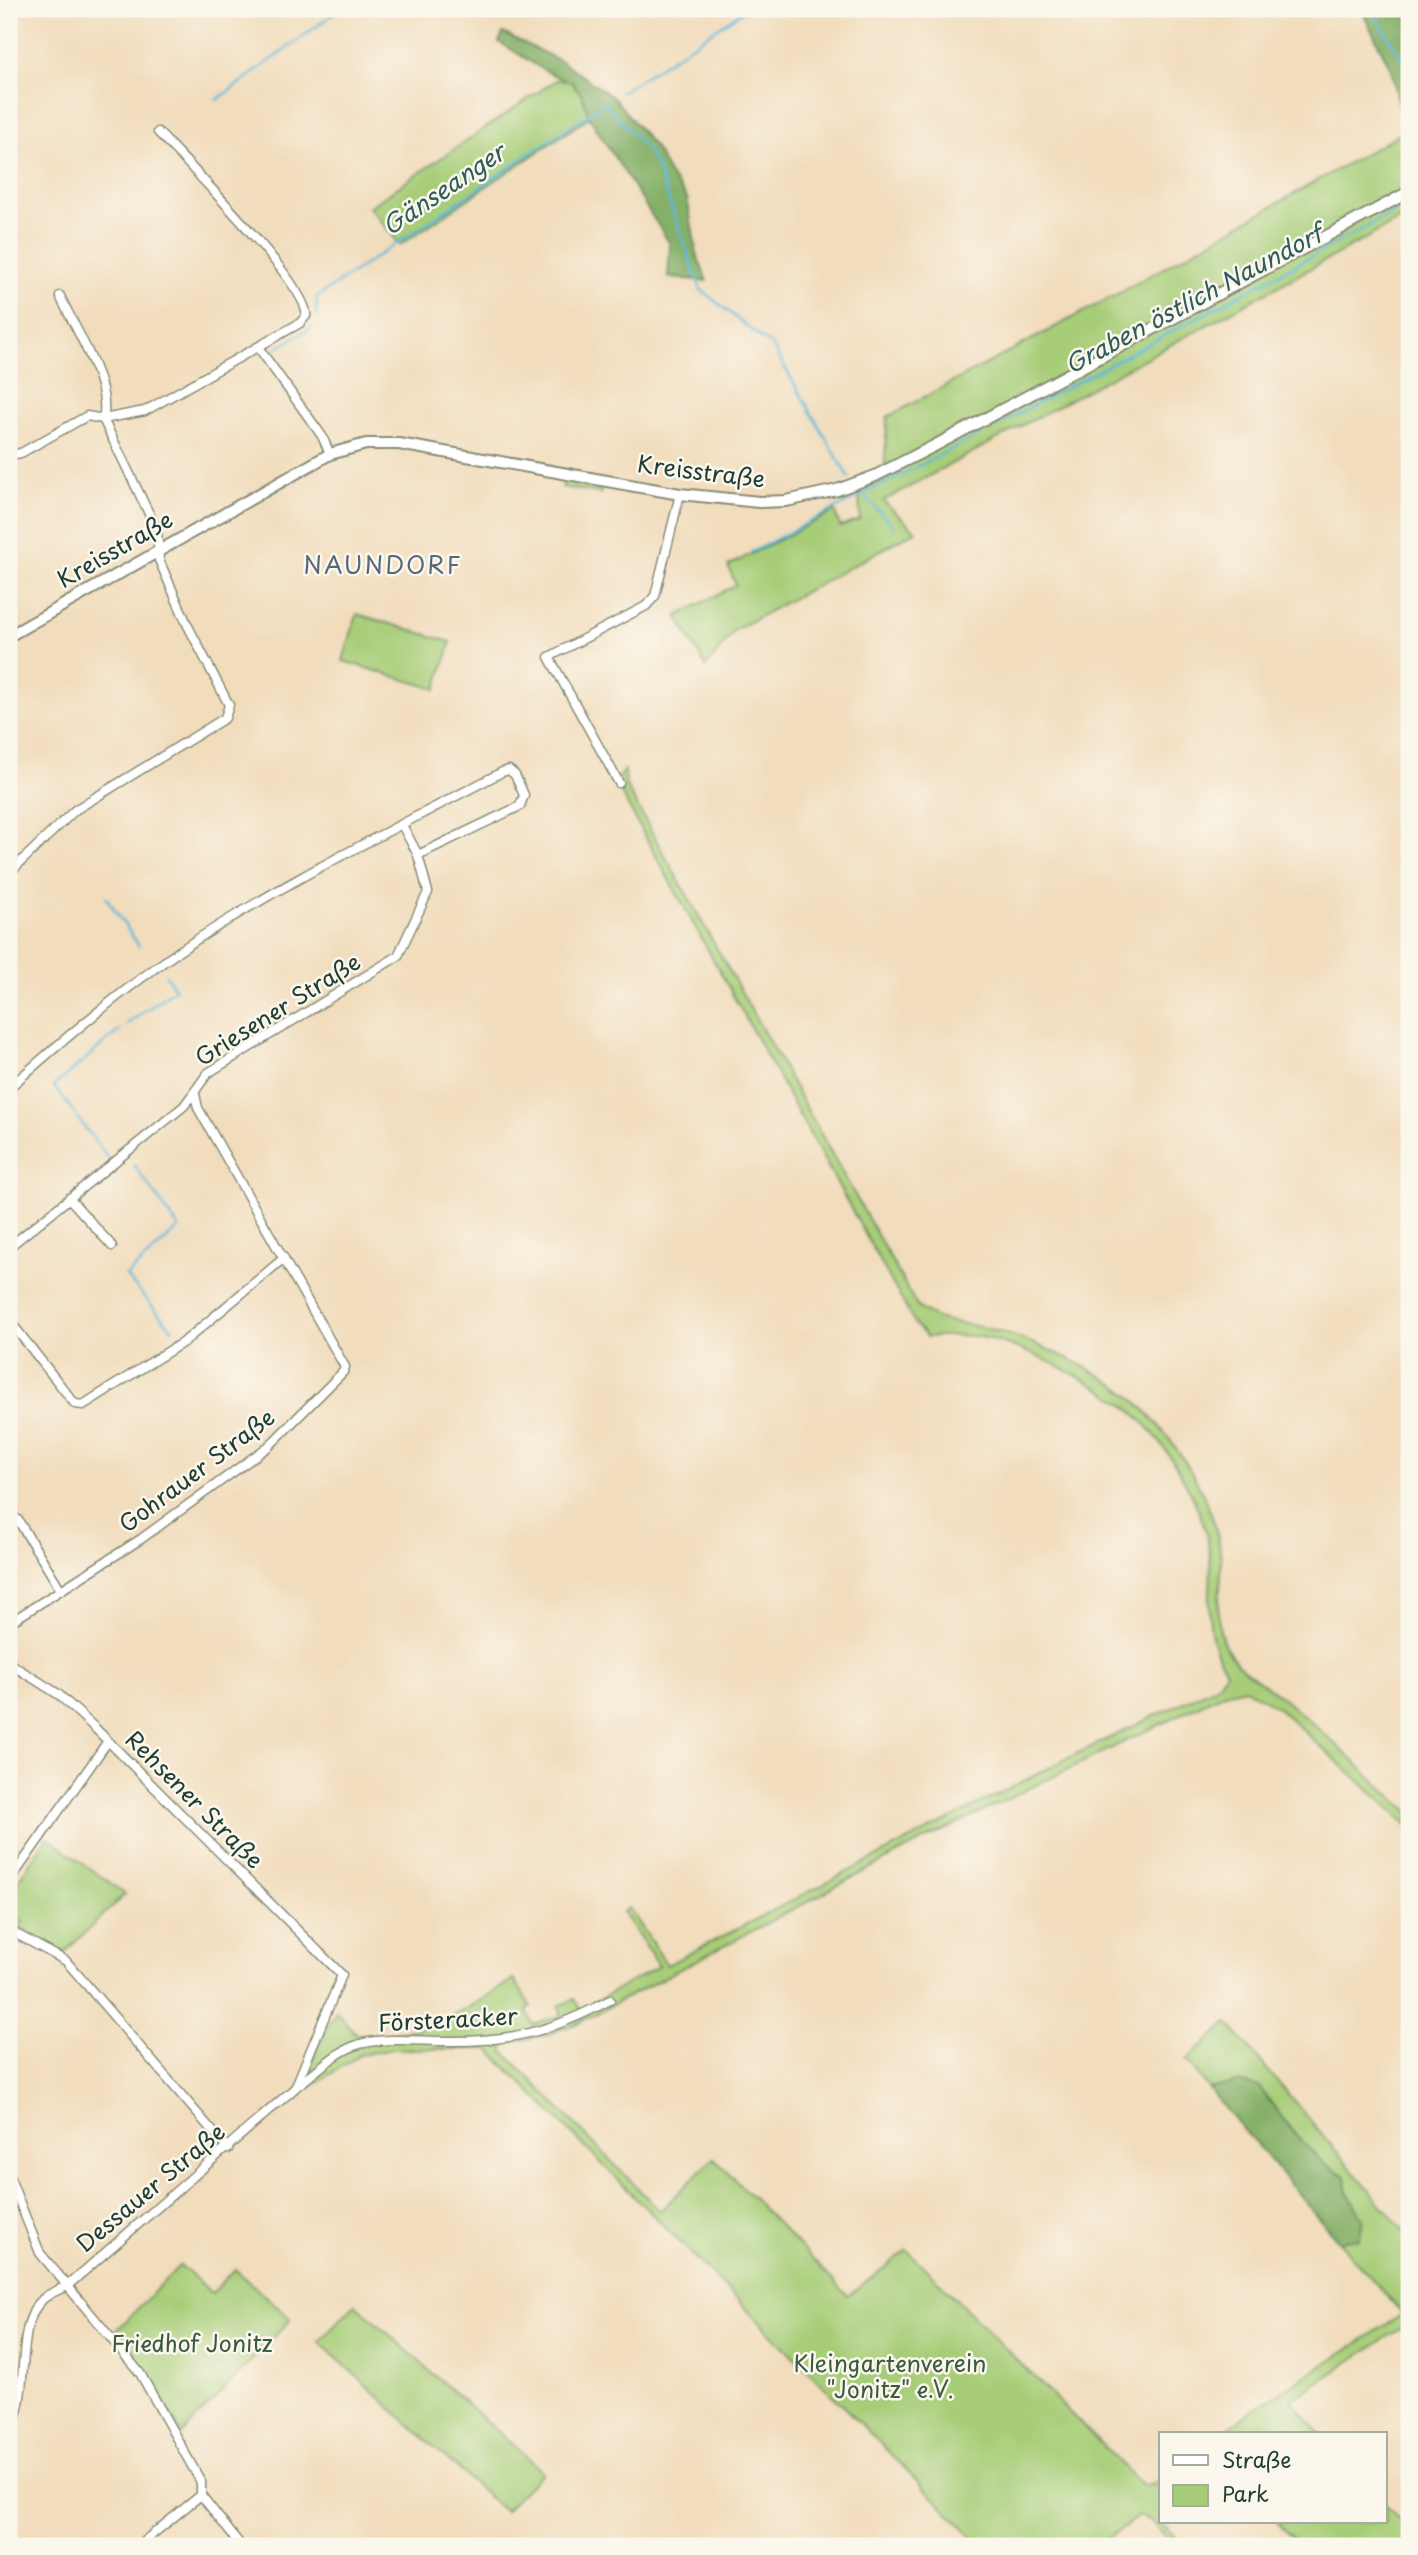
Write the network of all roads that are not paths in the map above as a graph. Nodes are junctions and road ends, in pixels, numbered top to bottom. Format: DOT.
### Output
graph roads {
  1 [pos="158,132"];
  2 [pos="1409,192"];
  3 [pos="60,296"];
  4 [pos="258,347"];
  5 [pos="103,419"];
  6 [pos="330,453"];
  7 [pos="9,455"];
  8 [pos="680,494"];
  9 [pos="159,550"];
  10 [pos="9,636"];
  11 [pos="619,783"];
  12 [pos="402,825"];
  13 [pos="418,855"];
  14 [pos="9,873"];
  15 [pos="9,1088"];
  16 [pos="195,1094"];
  17 [pos="69,1198"];
  18 [pos="112,1246"];
  19 [pos="9,1247"];
  20 [pos="284,1258"];
  21 [pos="9,1320"];
  22 [pos="9,1513"];
  23 [pos="61,1590"];
  24 [pos="9,1623"];
  25 [pos="9,1663"];
  26 [pos="108,1741"];
  27 [pos="10,1877"];
  28 [pos="9,1930"];
  29 [pos="342,1975"];
  30 [pos="610,2000"];
  31 [pos="295,2088"];
  32 [pos="228,2149"];
  33 [pos="9,2176"];
  34 [pos="66,2286"];
  35 [pos="9,2432"];
  36 [pos="201,2495"];
  37 [pos="138,2546"];
  38 [pos="241,2546"];
  1 -- 4 [label="street"];
  2 -- 8 [label="main road, Kreisstraße"];
  3 -- 5 [label="street"];
  4 -- 5 [label="street"];
  4 -- 6 [label="street"];
  5 -- 7 [label="street"];
  5 -- 9 [label="street"];
  6 -- 8 [label="main road, Kreisstraße"];
  6 -- 9 [label="main road, Kreisstraße"];
  8 -- 11 [label="street"];
  9 -- 10 [label="main road, Kreisstraße"];
  9 -- 14 [label="street"];
  12 -- 13 [label="street, Griesener Straße"];
  12 -- 13 [label="street"];
  12 -- 15 [label="street"];
  13 -- 16 [label="street, Griesener Straße"];
  16 -- 17 [label="street, Griesener Straße"];
  16 -- 20 [label="street, Gohrauer Straße"];
  17 -- 18 [label="street"];
  17 -- 19 [label="street, Griesener Straße"];
  20 -- 21 [label="street"];
  20 -- 23 [label="street, Gohrauer Straße"];
  22 -- 23 [label="street"];
  23 -- 24 [label="street, Gohrauer Straße"];
  25 -- 26 [label="street, Rehsener Straße"];
  26 -- 27 [label="street"];
  26 -- 29 [label="street, Rehsener Straße"];
  28 -- 32 [label="street"];
  29 -- 31 [label="street, Dessauer Straße"];
  30 -- 31 [label="street, Försteracker"];
  31 -- 32 [label="street, Dessauer Straße"];
  32 -- 34 [label="street, Dessauer Straße"];
  33 -- 34 [label="street"];
  34 -- 35 [label="street, Dessauer Straße"];
  34 -- 36 [label="street"];
  36 -- 37 [label="street"];
  36 -- 38 [label="street"];
}
